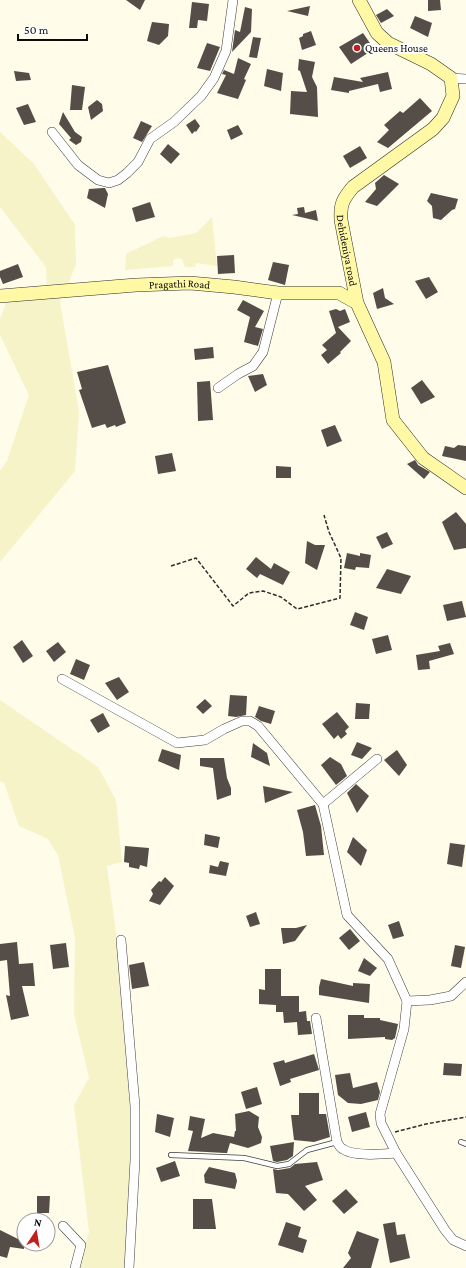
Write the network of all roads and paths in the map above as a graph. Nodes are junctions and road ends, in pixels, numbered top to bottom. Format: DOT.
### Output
graph roads {
  1 [pos="233,0"];
  2 [pos="359,0"];
  3 [pos="450,78"];
  4 [pos="466,80"];
  5 [pos="52,132"];
  6 [pos="278,293"];
  7 [pos="0,296"];
  8 [pos="357,303"];
  9 [pos="218,388"];
  10 [pos="466,488"];
  11 [pos="324,515"];
  12 [pos="171,566"];
  13 [pos="62,679"];
  14 [pos="378,759"];
  15 [pos="323,804"];
  16 [pos="121,940"];
  17 [pos="466,982"];
  18 [pos="407,1001"];
  19 [pos="316,1018"];
  20 [pos="466,1117"];
  21 [pos="386,1134"];
  22 [pos="337,1142"];
  23 [pos="396,1154"];
  24 [pos="170,1155"];
  25 [pos="63,1226"];
  26 [pos="466,1246"];
  27 [pos="75,1268"];
  28 [pos="129,1268"];
  1 -- 5 [label="street"];
  2 -- 3 [label="street"];
  3 -- 4 [label="street"];
  3 -- 8 [label="street, Dehideniya road"];
  6 -- 7 [label="street, Pragathi Road"];
  6 -- 8 [label="street, Pragathi Road"];
  6 -- 9 [label="street"];
  8 -- 10 [label="street, Dehideniya road"];
  11 -- 12 [label="path"];
  13 -- 15 [label="street"];
  14 -- 15 [label="street"];
  15 -- 18 [label="street"];
  16 -- 28 [label="street"];
  17 -- 18 [label="street"];
  18 -- 21 [label="street"];
  19 -- 22 [label="street"];
  20 -- 21 [label="path"];
  21 -- 23 [label="street"];
  22 -- 23 [label="street"];
  22 -- 24 [label="lane"];
  23 -- 26 [label="street"];
  25 -- 27 [label="street"];
}
